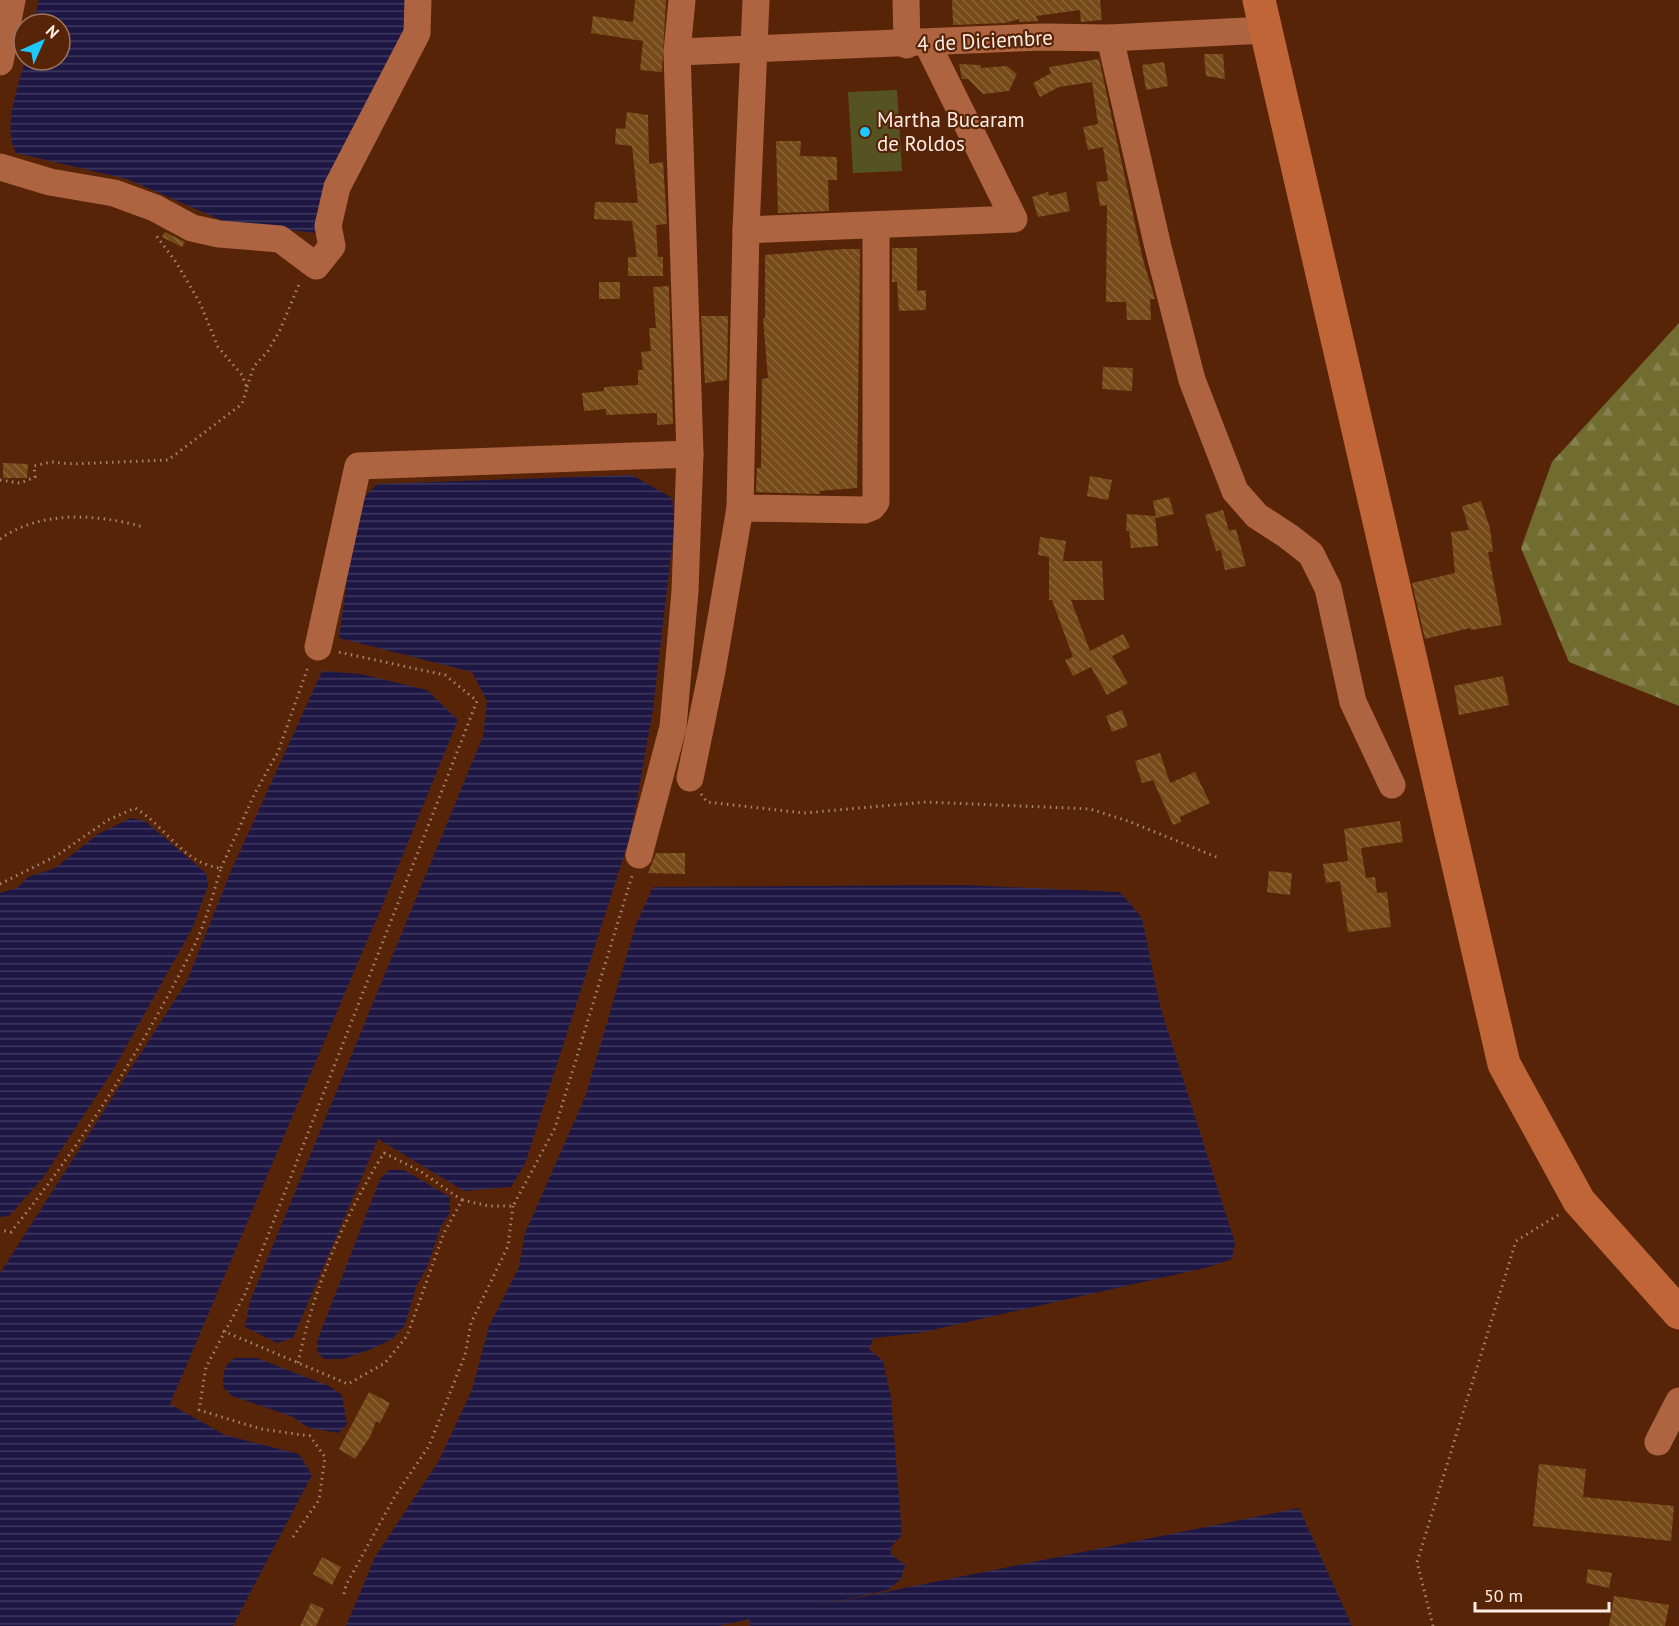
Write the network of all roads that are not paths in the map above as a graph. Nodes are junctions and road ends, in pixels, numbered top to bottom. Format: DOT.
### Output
graph roads {
  1 [pos="12,0"];
  2 [pos="418,0"];
  3 [pos="682,0"];
  4 [pos="756,0"];
  5 [pos="906,0"];
  6 [pos="1262,15"];
  7 [pos="1110,38"];
  8 [pos="917,44"];
  9 [pos="754,50"];
  10 [pos="677,52"];
  11 [pos="0,62"];
  12 [pos="0,167"];
  13 [pos="876,227"];
  14 [pos="746,230"];
  15 [pos="690,454"];
  16 [pos="740,508"];
  17 [pos="318,647"];
  18 [pos="690,778"];
  19 [pos="1392,785"];
  20 [pos="639,855"];
  21 [pos="1679,1313"];
  22 [pos="1679,1401"];
  23 [pos="1658,1442"];
  1 -- 11 [label="street"];
  2 -- 12 [label="street"];
  3 -- 10 [label="street"];
  4 -- 9 [label="street"];
  5 -- 8 [label="street"];
  6 -- 7 [label="street, 4 de Diciembre"];
  6 -- 21 [label="main road"];
  7 -- 8 [label="street, 4 de Diciembre"];
  7 -- 19 [label="street"];
  8 -- 9 [label="street, 4 de Diciembre"];
  8 -- 13 [label="street"];
  9 -- 10 [label="street, 4 de Diciembre"];
  9 -- 14 [label="street"];
  10 -- 15 [label="street"];
  13 -- 14 [label="street"];
  13 -- 16 [label="street"];
  14 -- 16 [label="street"];
  15 -- 17 [label="street"];
  15 -- 20 [label="street"];
  16 -- 18 [label="street"];
  22 -- 23 [label="street"];
}
